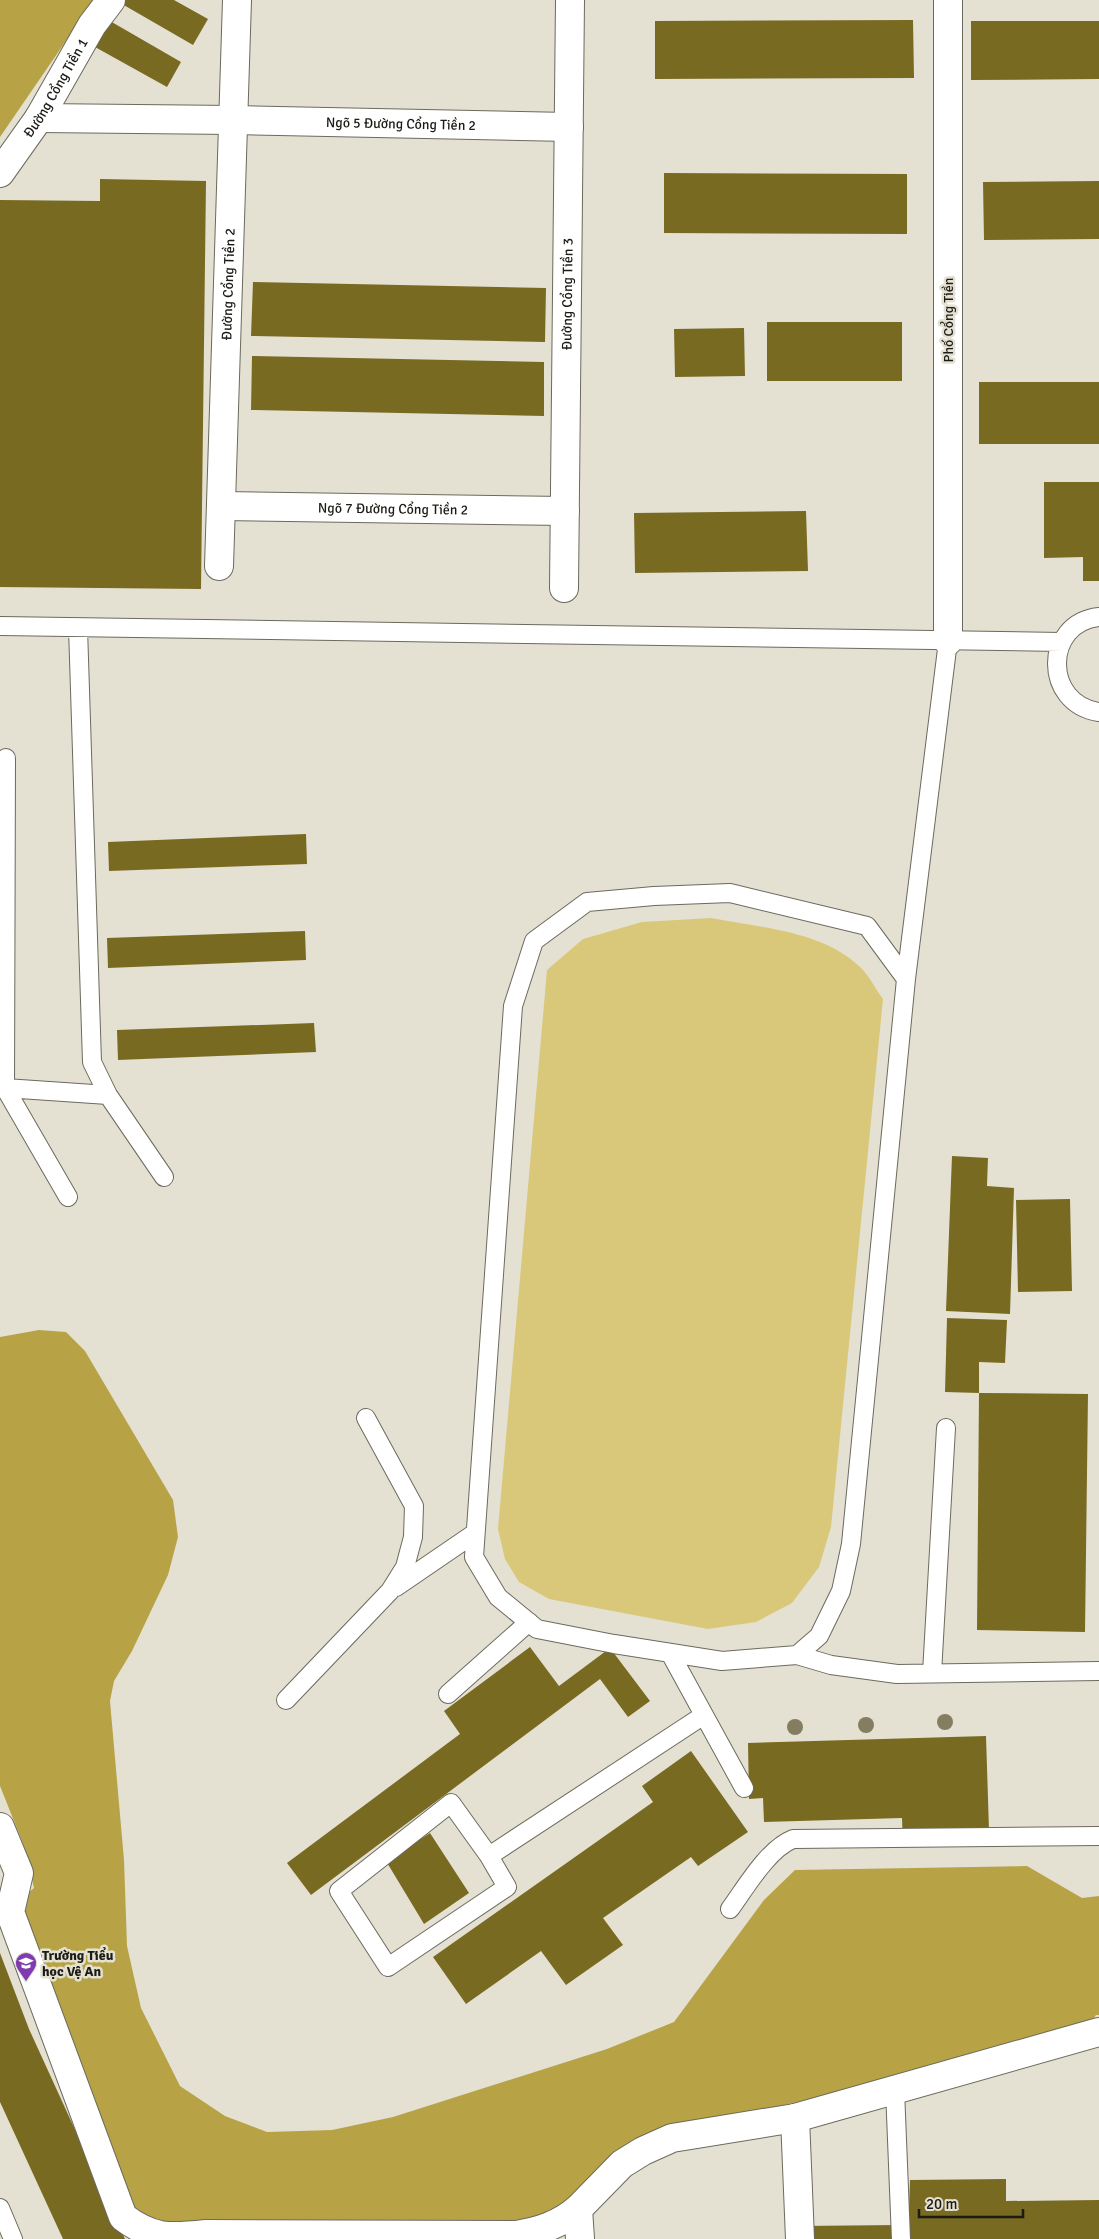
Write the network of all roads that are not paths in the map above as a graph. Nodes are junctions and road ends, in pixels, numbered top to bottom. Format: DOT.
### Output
graph roads {
  1 [pos="112,0"];
  2 [pos="237,0"];
  3 [pos="570,0"];
  4 [pos="948,0"];
  5 [pos="39,118"];
  6 [pos="234,120"];
  7 [pos="569,127"];
  8 [pos="0,173"];
  9 [pos="222,506"];
  10 [pos="564,512"];
  11 [pos="220,566"];
  12 [pos="564,588"];
  13 [pos="1099,617"];
  14 [pos="0,626"];
  15 [pos="78,628"];
  16 [pos="948,640"];
  17 [pos="1062,642"];
  18 [pos="1099,712"];
  19 [pos="6,758"];
  20 [pos="906,979"];
  21 [pos="5,1088"];
  22 [pos="108,1095"];
  23 [pos="164,1177"];
  24 [pos="68,1197"];
  25 [pos="366,1418"];
  26 [pos="946,1428"];
  27 [pos="476,1534"];
  28 [pos="390,1592"];
  29 [pos="529,1622"];
  30 [pos="670,1653"];
  31 [pos="797,1655"];
  32 [pos="1099,1671"];
  33 [pos="932,1673"];
  34 [pos="448,1694"];
  35 [pos="286,1700"];
  36 [pos="704,1715"];
  37 [pos="744,1788"];
  38 [pos="0,1827"];
  39 [pos="1099,1836"];
  40 [pos="489,1856"];
  41 [pos="730,1909"];
  42 [pos="1099,2032"];
  43 [pos="895,2090"];
  44 [pos="795,2118"];
  45 [pos="0,2208"];
  46 [pos="578,2209"];
  47 [pos="205,2236"];
  48 [pos="13,2239"];
  49 [pos="580,2239"];
  50 [pos="800,2239"];
  51 [pos="900,2239"];
  1 -- 5 [label="street, Đường Cổng Tiền 1"];
  2 -- 6 [label="street, Đường Cổng Tiền 2"];
  3 -- 7 [label="street, Đường Cổng Tiền 3"];
  4 -- 16 [label="street, Phố Cổng Tiền"];
  5 -- 6 [label="street, Ngõ 5 Đường Cổng Tiền 2"];
  5 -- 8 [label="street, Đường Cổng Tiền 1"];
  6 -- 7 [label="street, Ngõ 5 Đường Cổng Tiền 2"];
  6 -- 9 [label="street, Đường Cổng Tiền 2"];
  7 -- 10 [label="street, Đường Cổng Tiền 3"];
  9 -- 10 [label="street, Ngõ 7 Đường Cổng Tiền 2"];
  9 -- 11 [label="street, Đường Cổng Tiền 2"];
  10 -- 12 [label="street, Đường Cổng Tiền 3"];
  13 -- 17 [label="lane"];
  14 -- 15 [label="lane"];
  15 -- 16 [label="lane"];
  15 -- 22 [label="lane"];
  16 -- 17 [label="lane"];
  16 -- 20 [label="lane"];
  17 -- 18 [label="lane"];
  19 -- 21 [label="lane"];
  20 -- 27 [label="lane"];
  20 -- 31 [label="lane"];
  21 -- 22 [label="lane"];
  21 -- 24 [label="lane"];
  22 -- 23 [label="lane"];
  25 -- 28 [label="lane"];
  26 -- 33 [label="lane"];
  27 -- 28 [label="lane"];
  27 -- 29 [label="lane"];
  28 -- 35 [label="lane"];
  29 -- 30 [label="lane"];
  29 -- 34 [label="lane"];
  30 -- 31 [label="lane"];
  30 -- 36 [label="lane"];
  31 -- 33 [label="lane"];
  32 -- 33 [label="lane"];
  36 -- 37 [label="lane"];
  36 -- 40 [label="lane"];
  38 -- 47 [label="street"];
  39 -- 41 [label="lane"];
  40 -- 40 [label="lane"];
  42 -- 43 [label="street"];
  43 -- 44 [label="street"];
  43 -- 51 [label="lane"];
  44 -- 46 [label="street"];
  44 -- 50 [label="street"];
  45 -- 48 [label="lane"];
  46 -- 47 [label="street"];
  46 -- 49 [label="street"];
}
